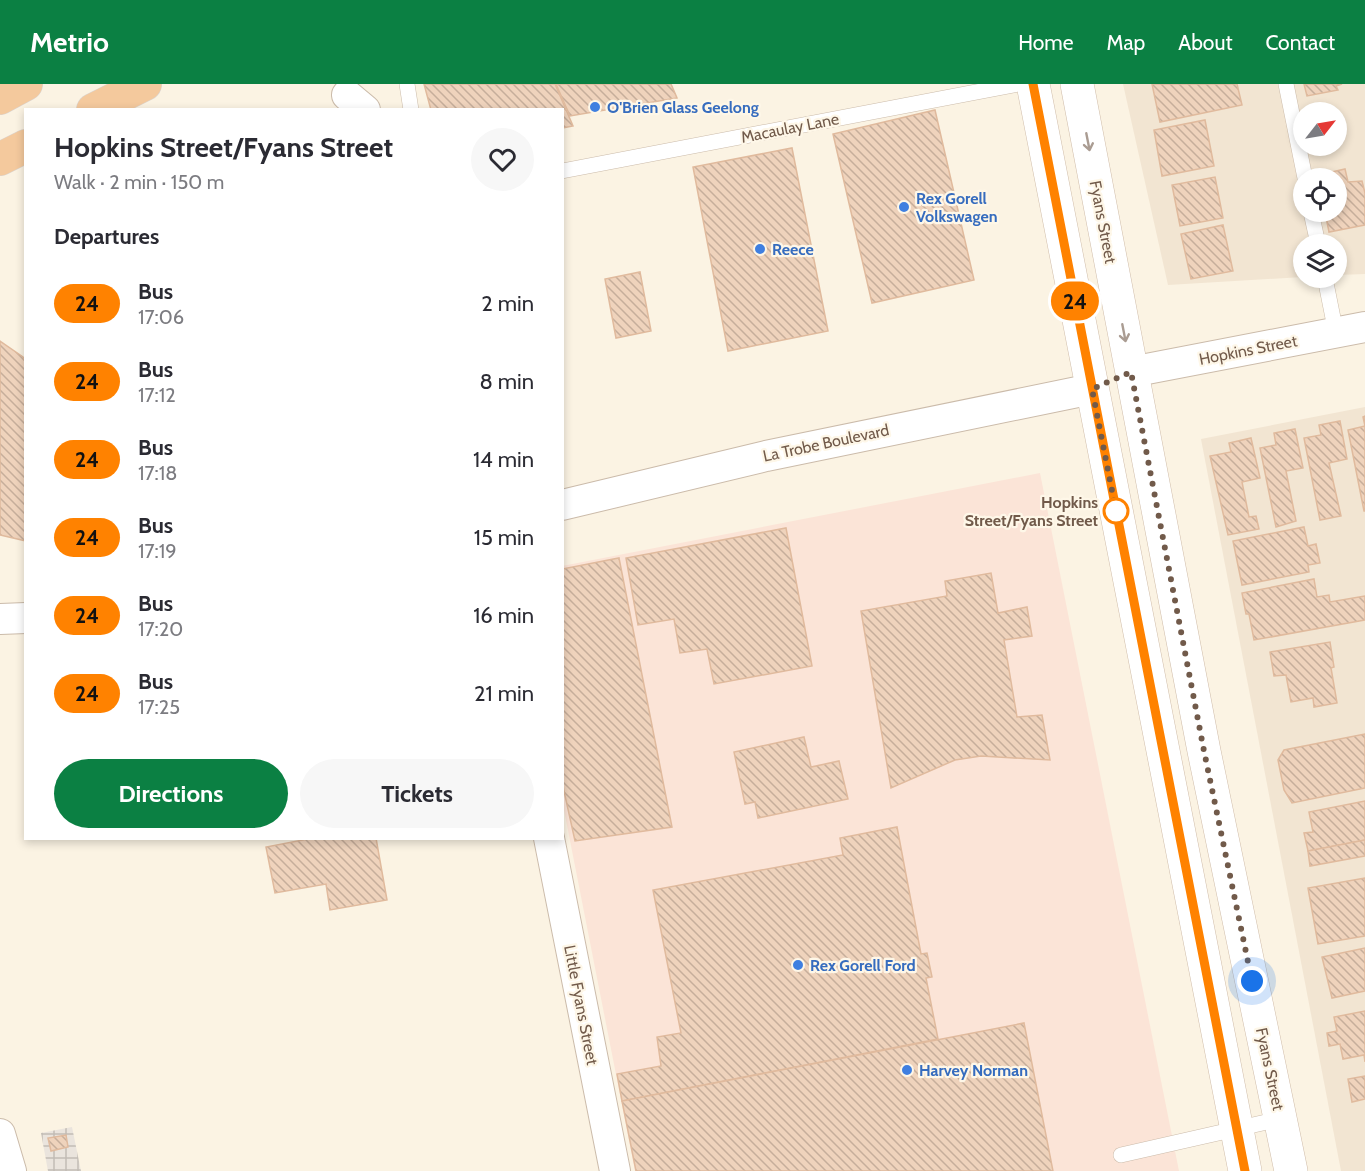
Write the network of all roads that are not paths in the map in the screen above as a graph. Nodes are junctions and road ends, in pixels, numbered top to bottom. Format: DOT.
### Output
graph roads {
  1 [pos="26,84"];
  2 [pos="145,84"];
  3 [pos="407,84"];
  4 [pos="1018,84"];
  5 [pos="1034,84"];
  6 [pos="1077,84"];
  7 [pos="1286,84"];
  8 [pos="0,98"];
  9 [pos="98,108"];
  10 [pos="411,108"];
  11 [pos="24,147"];
  12 [pos="0,159"];
  13 [pos="1303,168"];
  14 [pos="564,171"];
  15 [pos="1327,288"];
  16 [pos="1365,327"];
  17 [pos="1336,333"];
  18 [pos="1131,372"];
  19 [pos="1092,389"];
  20 [pos="564,505"];
  21 [pos="24,618"];
  22 [pos="0,619"];
  23 [pos="549,840"];
  24 [pos="1280,1119"];
  25 [pos="1237,1128"];
  26 [pos="1121,1155"];
  27 [pos="615,1171"];
  28 [pos="1245,1171"];
  29 [pos="1291,1171"];
  1 -- 8 [label="highway"];
  2 -- 9 [label="highway"];
  3 -- 10 [label="lane"];
  4 -- 14 [label="lane, Macaulay Lane"];
  5 -- 19 [label="main road"];
  6 -- 18 [label="main road, Fyans Street, one-way"];
  7 -- 13 [label="lane"];
  11 -- 12 [label="highway"];
  15 -- 17 [label="lane"];
  16 -- 17 [label="street, Hopkins Street"];
  17 -- 18 [label="street, Hopkins Street"];
  18 -- 19 [label="main road"];
  18 -- 24 [label="main road, Fyans Street"];
  19 -- 20 [label="street, La Trobe Boulevard"];
  19 -- 25 [label="main road"];
  21 -- 22 [label="street"];
  23 -- 27 [label="street, Little Fyans Street"];
  24 -- 25 [label="lane"];
  24 -- 29 [label="main road, Fyans Street"];
  25 -- 26 [label="lane"];
  25 -- 28 [label="main road"];
}
